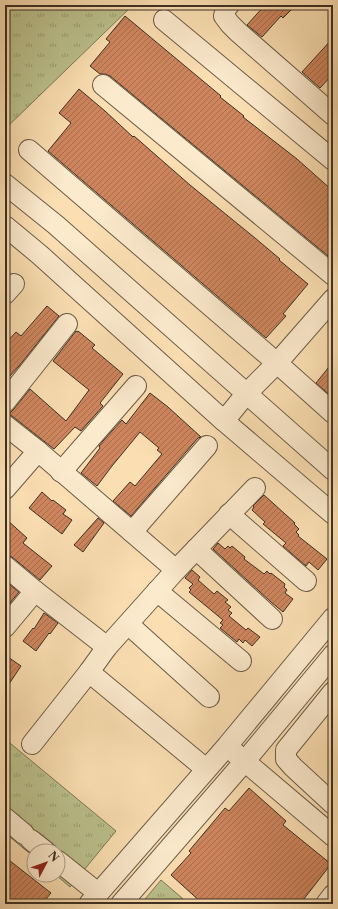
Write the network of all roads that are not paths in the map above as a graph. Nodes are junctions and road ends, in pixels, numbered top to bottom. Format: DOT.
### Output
graph roads {
  1 [pos="229,5"];
  2 [pos="164,20"];
  3 [pos="103,85"];
  4 [pos="329,104"];
  5 [pos="29,150"];
  6 [pos="333,160"];
  7 [pos="5,184"];
  8 [pos="5,226"];
  9 [pos="333,275"];
  10 [pos="333,299"];
  11 [pos="68,324"];
  12 [pos="277,363"];
  13 [pos="136,386"];
  14 [pos="246,394"];
  15 [pos="5,402"];
  16 [pos="333,413"];
  17 [pos="224,421"];
  18 [pos="5,425"];
  19 [pos="207,446"];
  20 [pos="38,451"];
  21 [pos="333,470"];
  22 [pos="61,472"];
  23 [pos="5,488"];
  24 [pos="255,488"];
  25 [pos="229,514"];
  26 [pos="333,514"];
  27 [pos="132,532"];
  28 [pos="196,549"];
  29 [pos="5,566"];
  30 [pos="176,570"];
  31 [pos="306,581"];
  32 [pos="35,591"];
  33 [pos="157,591"];
  34 [pos="333,618"];
  35 [pos="272,619"];
  36 [pos="128,624"];
  37 [pos="5,627"];
  38 [pos="107,647"];
  39 [pos="333,655"];
  40 [pos="241,661"];
  41 [pos="89,672"];
  42 [pos="333,692"];
  43 [pos="209,698"];
  44 [pos="32,744"];
  45 [pos="227,746"];
  46 [pos="245,761"];
  47 [pos="206,769"];
  48 [pos="330,794"];
  49 [pos="307,813"];
  50 [pos="5,818"];
  51 [pos="333,836"];
  52 [pos="33,841"];
  53 [pos="66,869"];
  54 [pos="333,895"];
  55 [pos="94,899"];
  56 [pos="122,904"];
  57 [pos="326,904"];
  1 -- 4 [label="street"];
  2 -- 6 [label="street"];
  3 -- 9 [label="street"];
  5 -- 12 [label="street"];
  7 -- 14 [label="street"];
  8 -- 17 [label="street"];
  10 -- 12 [label="street"];
  11 -- 15 [label="street"];
  12 -- 14 [label="street"];
  12 -- 16 [label="street"];
  13 -- 22 [label="street"];
  14 -- 17 [label="street"];
  14 -- 21 [label="street"];
  17 -- 26 [label="street"];
  18 -- 20 [label="street"];
  19 -- 27 [label="street"];
  20 -- 22 [label="street"];
  20 -- 23 [label="street"];
  22 -- 27 [label="street"];
  24 -- 25 [label="street"];
  25 -- 28 [label="street"];
  25 -- 31 [label="street"];
  27 -- 30 [label="street"];
  28 -- 30 [label="street"];
  28 -- 35 [label="street"];
  29 -- 32 [label="street"];
  30 -- 33 [label="street"];
  32 -- 37 [label="street"];
  32 -- 38 [label="street"];
  33 -- 36 [label="street"];
  33 -- 40 [label="street"];
  34 -- 45 [label="street"];
  36 -- 38 [label="street"];
  36 -- 43 [label="street"];
  38 -- 41 [label="street"];
  39 -- 46 [label="street"];
  41 -- 44 [label="street"];
  41 -- 47 [label="street"];
  42 -- 48 [label="street"];
  45 -- 46 [label="street"];
  45 -- 47 [label="street"];
  46 -- 49 [label="street"];
  46 -- 56 [label="street"];
  47 -- 55 [label="street"];
  48 -- 49 [label="street"];
  49 -- 51 [label="street"];
  50 -- 52 [label="street"];
  53 -- 55 [label="street"];
  54 -- 57 [label="street"];
}
